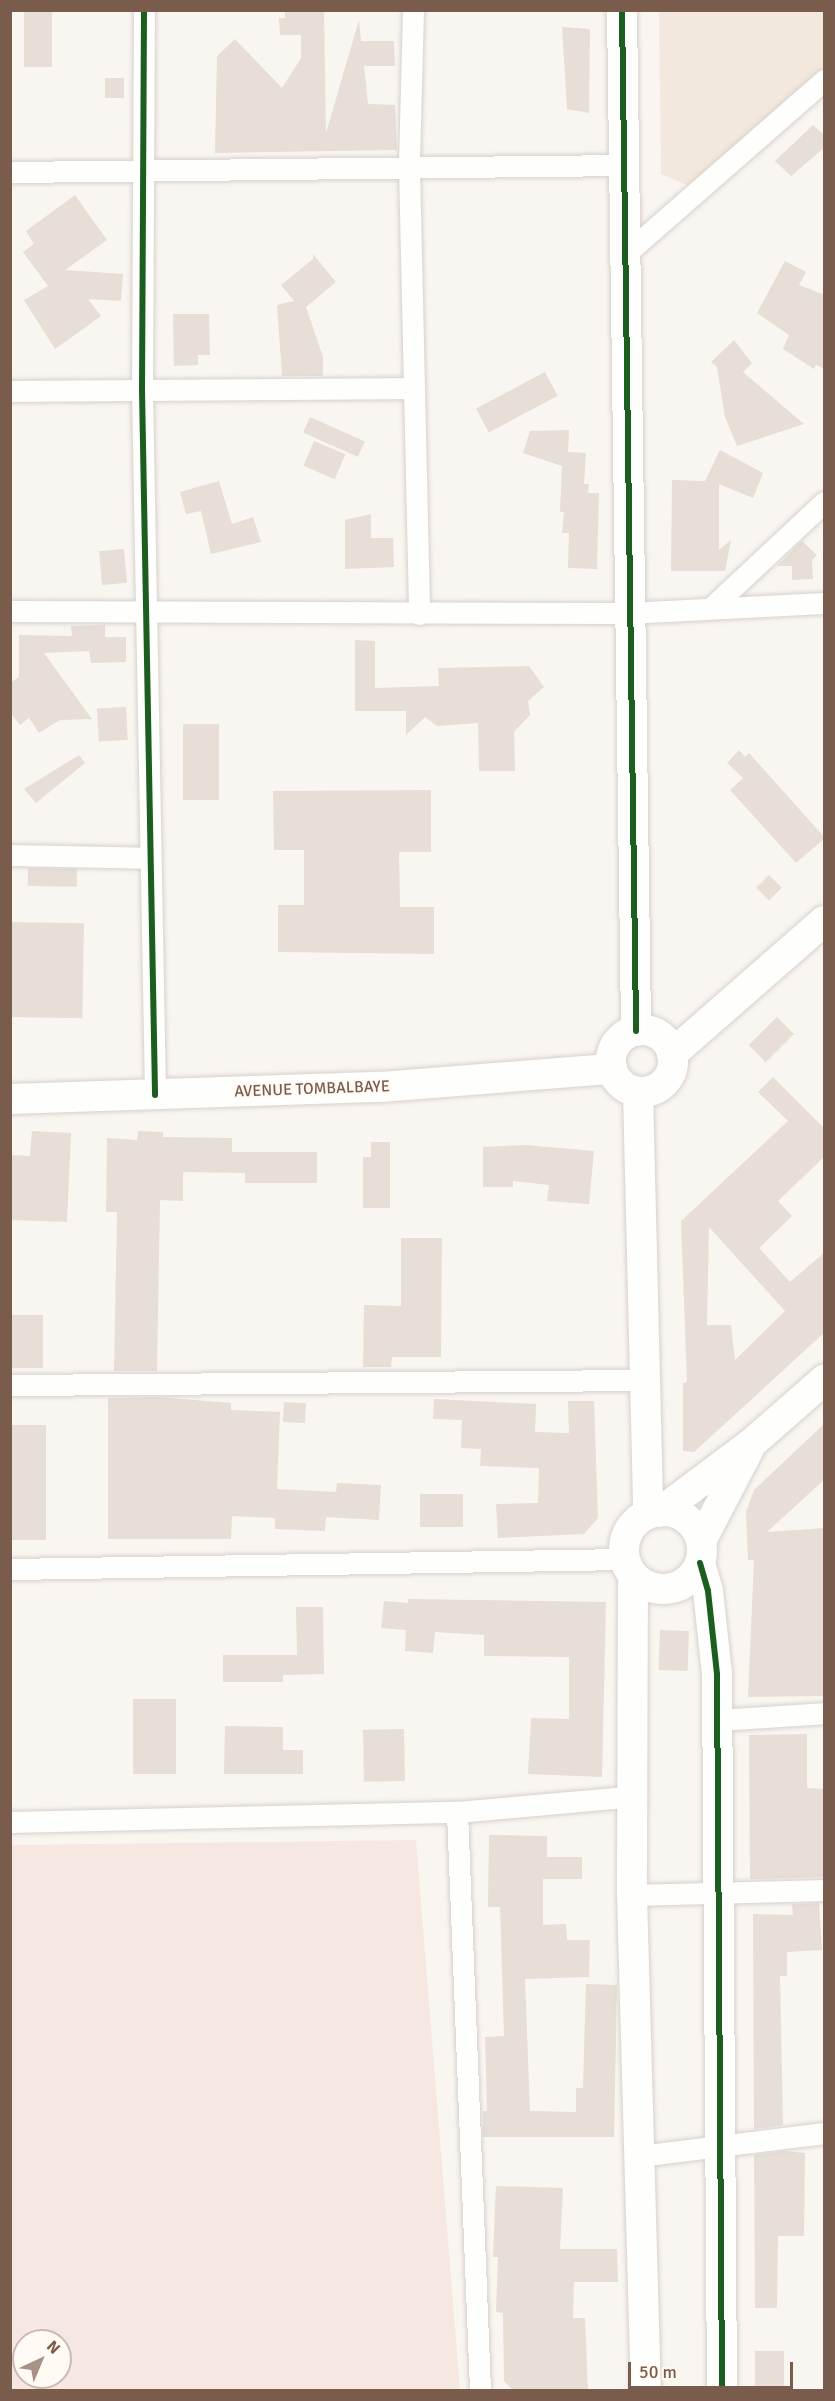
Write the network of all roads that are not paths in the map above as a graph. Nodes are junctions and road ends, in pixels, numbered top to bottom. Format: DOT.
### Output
graph roads {
  1 [pos="144,10"];
  2 [pos="413,10"];
  3 [pos="622,10"];
  4 [pos="825,80"];
  5 [pos="625,165"];
  6 [pos="142,167"];
  7 [pos="409,167"];
  8 [pos="10,172"];
  9 [pos="622,257"];
  10 [pos="413,388"];
  11 [pos="142,390"];
  12 [pos="10,391"];
  13 [pos="825,502"];
  14 [pos="825,603"];
  15 [pos="713,606"];
  16 [pos="10,611"];
  17 [pos="627,613"];
  18 [pos="147,614"];
  19 [pos="419,614"];
  20 [pos="10,855"];
  21 [pos="148,858"];
  22 [pos="825,921"];
  23 [pos="636,1031"];
  24 [pos="672,1054"];
  25 [pos="612,1069"];
  26 [pos="638,1092"];
  27 [pos="155,1095"];
  28 [pos="10,1099"];
  29 [pos="643,1380"];
  30 [pos="825,1380"];
  31 [pos="10,1385"];
  32 [pos="752,1443"];
  33 [pos="654,1513"];
  34 [pos="700,1552"];
  35 [pos="629,1567"];
  36 [pos="10,1569"];
  37 [pos="825,1713"];
  38 [pos="717,1720"];
  39 [pos="635,1796"];
  40 [pos="457,1812"];
  41 [pos="10,1822"];
  42 [pos="825,1890"];
  43 [pos="632,1895"];
  44 [pos="719,1895"];
  45 [pos="825,2133"];
  46 [pos="722,2145"];
  47 [pos="639,2156"];
  48 [pos="480,2391"];
  49 [pos="646,2391"];
  50 [pos="722,2391"];
  1 -- 6 [label="street"];
  2 -- 7 [label="street"];
  3 -- 5 [label="street"];
  4 -- 9 [label="street"];
  5 -- 7 [label="street"];
  5 -- 9 [label="street"];
  6 -- 7 [label="street"];
  6 -- 8 [label="street"];
  6 -- 11 [label="street"];
  7 -- 10 [label="street"];
  9 -- 17 [label="street"];
  10 -- 11 [label="street"];
  10 -- 19 [label="street"];
  11 -- 12 [label="street"];
  11 -- 18 [label="street"];
  13 -- 15 [label="street"];
  14 -- 15 [label="street"];
  15 -- 17 [label="street"];
  16 -- 18 [label="street"];
  17 -- 19 [label="street"];
  17 -- 23 [label="street"];
  18 -- 19 [label="street"];
  18 -- 21 [label="street"];
  20 -- 21 [label="street"];
  21 -- 27 [label="street"];
  22 -- 24 [label="street"];
  23 -- 24 [label="street"];
  23 -- 25 [label="street"];
  24 -- 26 [label="street"];
  25 -- 26 [label="street"];
  25 -- 27 [label="street, AVENUE TOMBALBAYE"];
  26 -- 29 [label="street"];
  27 -- 28 [label="street, AVENUE TOMBALBAYE"];
  29 -- 31 [label="street"];
  29 -- 33 [label="street"];
  30 -- 32 [label="street"];
  32 -- 33 [label="street"];
  32 -- 34 [label="street"];
  33 -- 34 [label="street"];
  33 -- 35 [label="street"];
  34 -- 35 [label="street"];
  34 -- 38 [label="street"];
  35 -- 36 [label="street"];
  35 -- 39 [label="street"];
  37 -- 38 [label="street"];
  38 -- 44 [label="street"];
  39 -- 40 [label="street"];
  39 -- 43 [label="street"];
  40 -- 41 [label="street"];
  40 -- 48 [label="street"];
  42 -- 44 [label="street"];
  43 -- 44 [label="street"];
  43 -- 47 [label="street"];
  44 -- 46 [label="street"];
  45 -- 46 [label="street"];
  46 -- 47 [label="street"];
  46 -- 50 [label="street"];
  47 -- 49 [label="street"];
}
